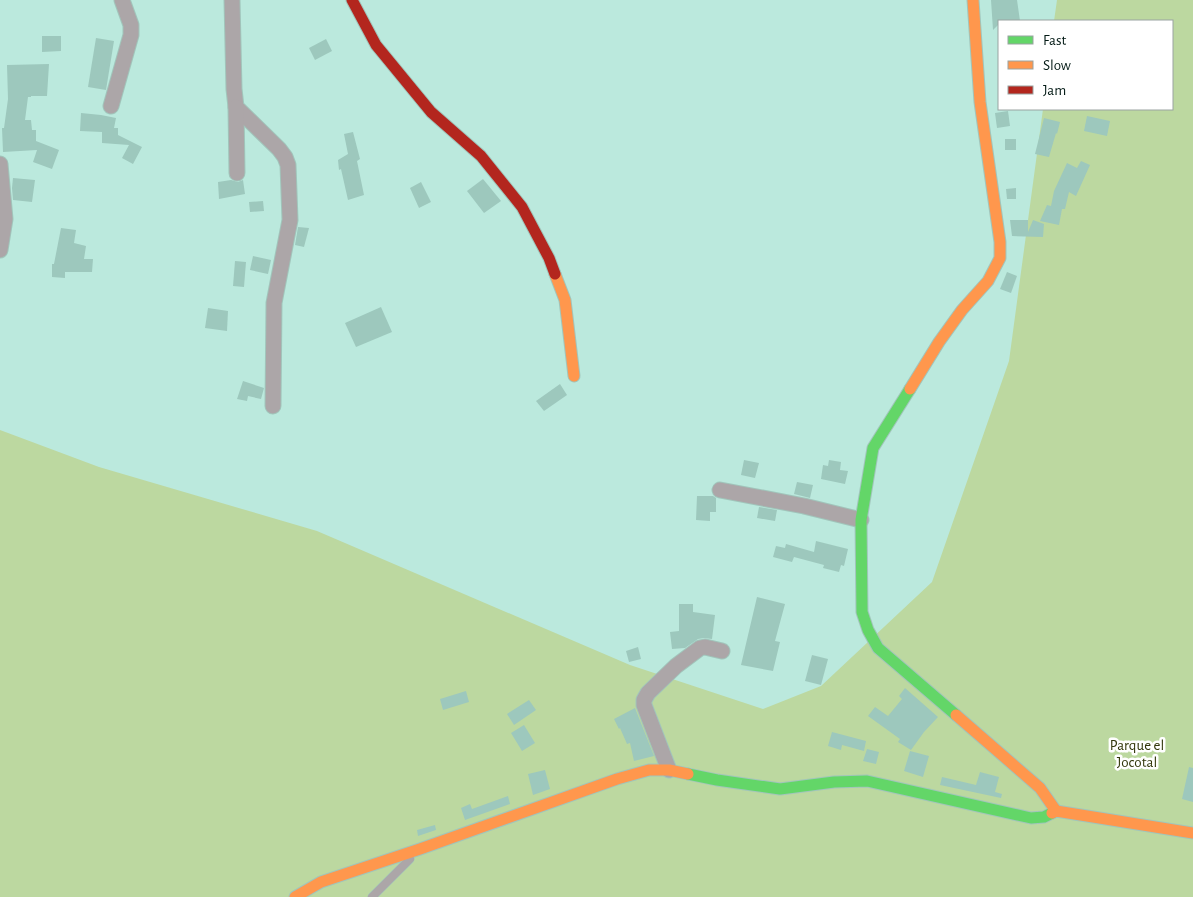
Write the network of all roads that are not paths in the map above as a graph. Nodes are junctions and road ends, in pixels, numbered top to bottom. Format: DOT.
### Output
graph roads {
  1 [pos="122,0"];
  2 [pos="232,0"];
  3 [pos="352,0"];
  4 [pos="973,0"];
  5 [pos="111,106"];
  6 [pos="236,107"];
  7 [pos="0,164"];
  8 [pos="236,173"];
  9 [pos="2,219"];
  10 [pos="0,250"];
  11 [pos="574,376"];
  12 [pos="273,406"];
  13 [pos="720,490"];
  14 [pos="861,520"];
  15 [pos="722,651"];
  16 [pos="669,770"];
  17 [pos="1056,810"];
  18 [pos="1193,832"];
  19 [pos="420,849"];
  20 [pos="295,897"];
  21 [pos="372,897"];
  1 -- 5 [label="street"];
  2 -- 6 [label="street"];
  3 -- 11 [label="street"];
  4 -- 14 [label="street"];
  6 -- 8 [label="street"];
  6 -- 12 [label="street"];
  7 -- 9 [label="street"];
  9 -- 10 [label="street"];
  13 -- 14 [label="street"];
  14 -- 17 [label="street"];
  15 -- 16 [label="street"];
  16 -- 17 [label="street"];
  16 -- 19 [label="street"];
  17 -- 18 [label="street"];
  19 -- 20 [label="street"];
  19 -- 21 [label="lane"];
}
